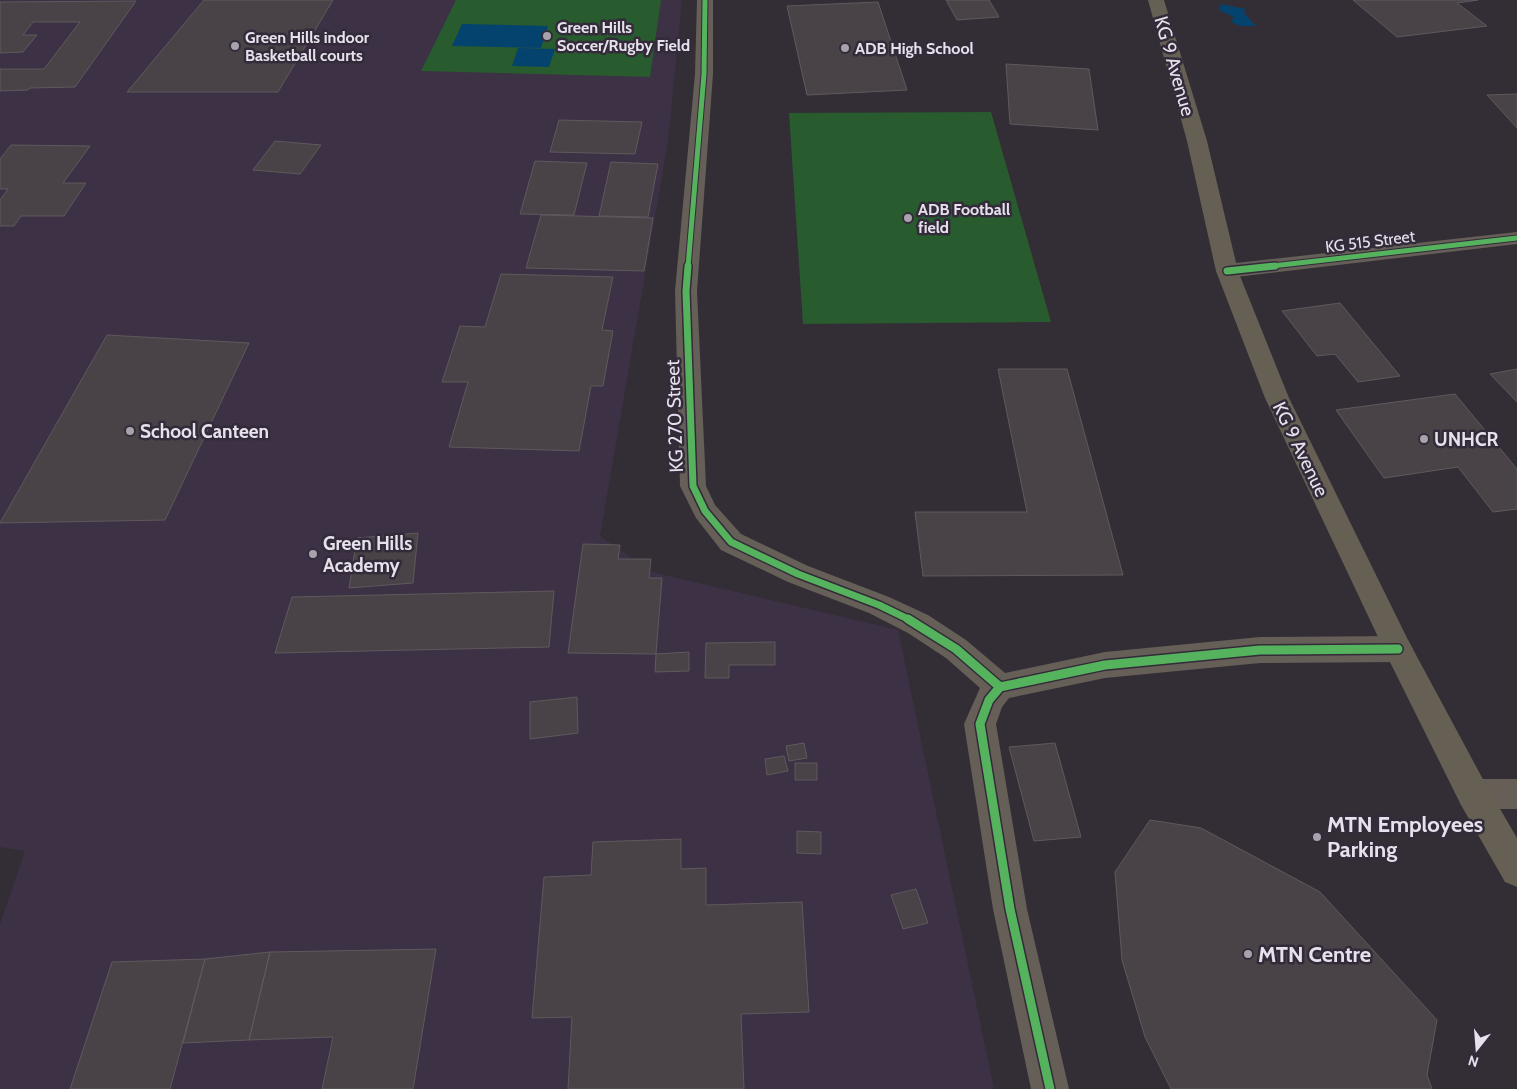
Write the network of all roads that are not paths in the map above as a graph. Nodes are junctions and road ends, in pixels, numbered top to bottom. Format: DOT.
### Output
graph roads {
  1 [pos="705,0"];
  2 [pos="1156,0"];
  3 [pos="1517,238"];
  4 [pos="1227,271"];
  5 [pos="1398,649"];
  6 [pos="1000,687"];
  7 [pos="1473,794"];
  8 [pos="1517,794"];
  9 [pos="1517,870"];
  10 [pos="1050,1089"];
  1 -- 6 [label="street, KG 270 Street"];
  2 -- 4 [label="main road, KG 9 Avenue"];
  3 -- 4 [label="street, KG 515 Street"];
  4 -- 5 [label="main road, KG 9 Avenue"];
  5 -- 6 [label="street"];
  5 -- 7 [label="main road, KG 9 Avenue"];
  6 -- 10 [label="street"];
  7 -- 8 [label="street"];
  7 -- 9 [label="main road, KG 9 Avenue"];
}
